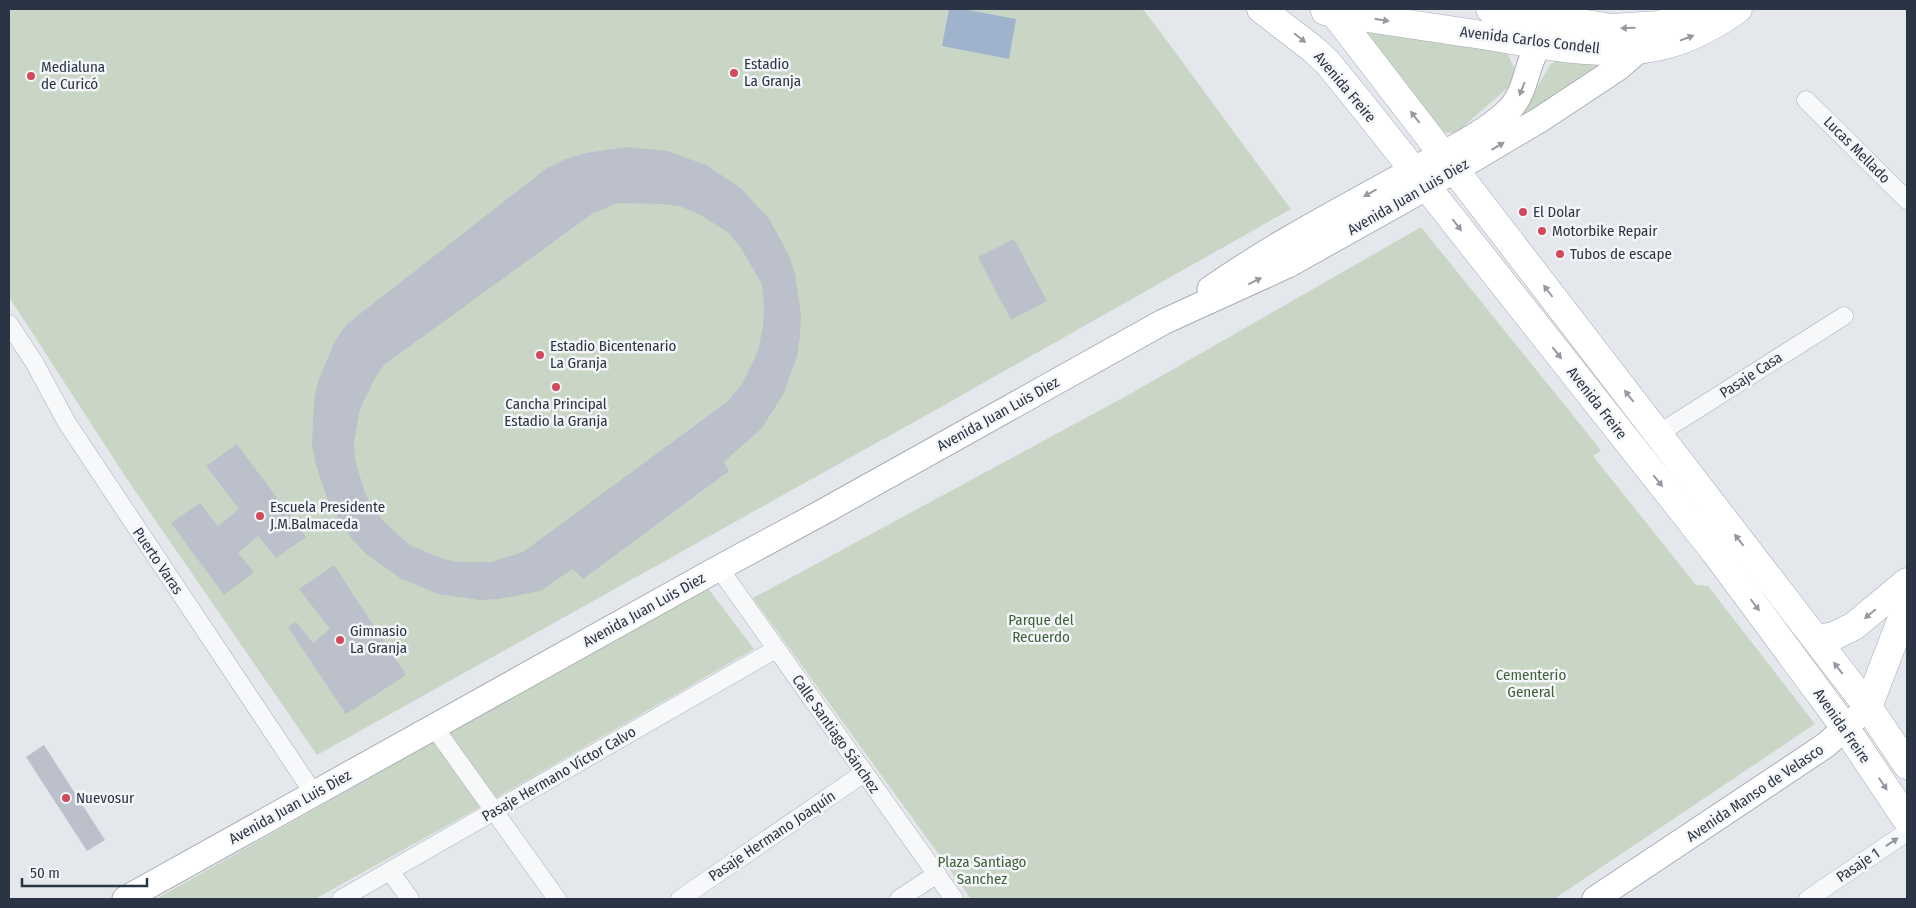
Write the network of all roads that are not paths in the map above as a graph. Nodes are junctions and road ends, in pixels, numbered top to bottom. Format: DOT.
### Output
graph roads {
  1 [pos="1261,9"];
  2 [pos="1490,9"];
  3 [pos="1709,9"];
  4 [pos="1738,9"];
  5 [pos="1326,10"];
  6 [pos="1578,23"];
  7 [pos="1540,44"];
  8 [pos="1640,49"];
  9 [pos="1806,100"];
  10 [pos="1450,162"];
  11 [pos="1419,179"];
  12 [pos="1907,200"];
  13 [pos="1844,316"];
  14 [pos="9,324"];
  15 [pos="1658,434"];
  16 [pos="719,568"];
  17 [pos="1907,582"];
  18 [pos="1907,605"];
  19 [pos="1816,640"];
  20 [pos="776,649"];
  21 [pos="1868,707"];
  22 [pos="434,727"];
  23 [pos="1846,729"];
  24 [pos="1907,765"];
  25 [pos="864,773"];
  26 [pos="314,794"];
  27 [pos="494,812"];
  28 [pos="1907,820"];
  29 [pos="1907,832"];
  30 [pos="390,871"];
  31 [pos="937,874"];
  32 [pos="125,899"];
  33 [pos="341,899"];
  34 [pos="410,899"];
  35 [pos="557,899"];
  36 [pos="680,899"];
  37 [pos="900,899"];
  38 [pos="954,899"];
  39 [pos="1595,899"];
  40 [pos="1808,899"];
  1 -- 11 [label="main road, Avenida Freire, one-way"];
  2 -- 6 [label="main road, Avenida Carlos Condell"];
  3 -- 6 [label="main road, Avenida Carlos Condell, one-way"];
  8 -- 4 [label="main road, Avenida Carlos Condell, one-way"];
  5 -- 7 [label="main road, Avenida Carlos Condell, one-way"];
  10 -- 5 [label="main road, Avenida Freire, one-way"];
  6 -- 7 [label="main road"];
  7 -- 8 [label="main road, Avenida Carlos Condell"];
  7 -- 10 [label="main road, Avenida Juan Luis Diez, one-way"];
  10 -- 8 [label="main road, Avenida Juan Luis Diez, one-way"];
  9 -- 12 [label="street, Lucas Mellado"];
  10 -- 11 [label="main road, Avenida Juan Luis Diez"];
  15 -- 10 [label="main road, Avenida Freire, one-way"];
  11 -- 16 [label="main road, Avenida Juan Luis Diez"];
  11 -- 23 [label="main road, Avenida Freire, one-way"];
  13 -- 15 [label="street, Pasaje Casa"];
  14 -- 26 [label="street, Puerto Varas"];
  19 -- 15 [label="main road, Avenida Freire, one-way"];
  16 -- 20 [label="street, Calle Santiago Sánchez"];
  16 -- 22 [label="main road, Avenida Juan Luis Diez"];
  17 -- 19 [label="main road, one-way"];
  18 -- 21 [label="main road, Avenida Manso de Velasco"];
  21 -- 19 [label="main road, Avenida Freire, one-way"];
  20 -- 25 [label="street, Calle Santiago Sánchez"];
  20 -- 27 [label="street, Pasaje Hermano Víctor Calvo"];
  21 -- 23 [label="main road, Avenida Manso de Velasco"];
  21 -- 24 [label="main road, Avenida Freire"];
  22 -- 26 [label="main road, Avenida Juan Luis Diez"];
  22 -- 27 [label="street"];
  23 -- 28 [label="main road, Avenida Freire, one-way"];
  23 -- 39 [label="main road, Avenida Manso de Velasco"];
  25 -- 31 [label="street, Calle Santiago Sánchez"];
  25 -- 36 [label="street, Pasaje Hermano Joaquín"];
  26 -- 32 [label="main road, Avenida Juan Luis Diez"];
  27 -- 30 [label="street, Pasaje Hermano Víctor Calvo"];
  27 -- 35 [label="street"];
  40 -- 29 [label="street, Pasaje 1, one-way"];
  30 -- 33 [label="street, Pasaje Hermano Víctor Calvo"];
  30 -- 34 [label="street"];
  31 -- 37 [label="street"];
  31 -- 38 [label="street, Calle Santiago Sánchez"];
}
